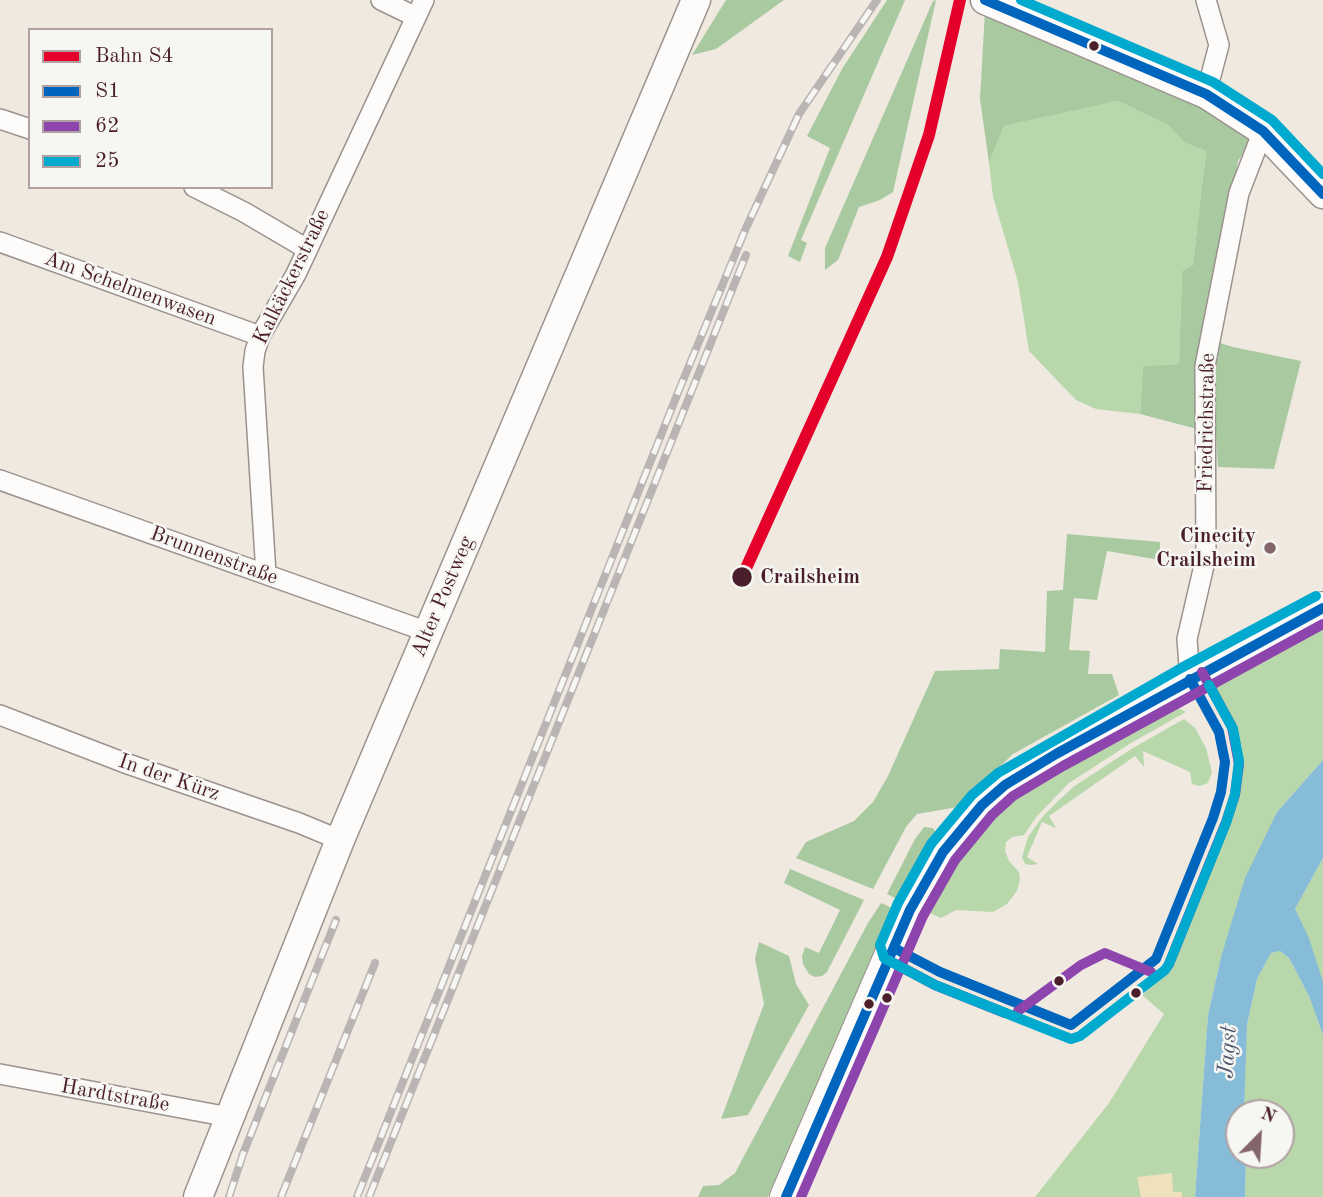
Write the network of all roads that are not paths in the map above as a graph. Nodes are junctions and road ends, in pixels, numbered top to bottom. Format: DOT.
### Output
graph roads {
  1 [pos="380,0"];
  2 [pos="696,0"];
  3 [pos="985,0"];
  4 [pos="1206,0"];
  5 [pos="420,9"];
  6 [pos="1206,94"];
  7 [pos="0,118"];
  8 [pos="28,128"];
  9 [pos="1263,131"];
  10 [pos="198,189"];
  11 [pos="1323,194"];
  12 [pos="0,242"];
  13 [pos="307,249"];
  14 [pos="260,336"];
  15 [pos="0,480"];
  16 [pos="267,574"];
  17 [pos="1323,608"];
  18 [pos="428,632"];
  19 [pos="1190,679"];
  20 [pos="0,715"];
  21 [pos="340,840"];
  22 [pos="0,1074"];
  23 [pos="229,1117"];
  24 [pos="198,1197"];
  25 [pos="786,1197"];
  1 -- 5 [label="street"];
  2 -- 18 [label="main road, Alter Postweg"];
  3 -- 6 [label="main road"];
  4 -- 6 [label="street"];
  5 -- 13 [label="street, Kalkäckerstraße"];
  6 -- 9 [label="main road"];
  7 -- 8 [label="street"];
  9 -- 11 [label="main road"];
  9 -- 19 [label="street, Friedrichstraße"];
  10 -- 13 [label="street"];
  12 -- 14 [label="street, Am Schelmenwasen"];
  13 -- 14 [label="street, Kalkäckerstraße"];
  14 -- 16 [label="street, Kalkäckerstraße"];
  15 -- 16 [label="street, Brunnenstraße"];
  16 -- 18 [label="street, Brunnenstraße"];
  17 -- 19 [label="main road"];
  18 -- 21 [label="main road, Alter Postweg"];
  19 -- 25 [label="main road"];
  20 -- 21 [label="street, In der Kürz"];
  21 -- 23 [label="main road, Alter Postweg"];
  22 -- 23 [label="street, Hardtstraße"];
  23 -- 24 [label="main road, Alter Postweg"];
}
